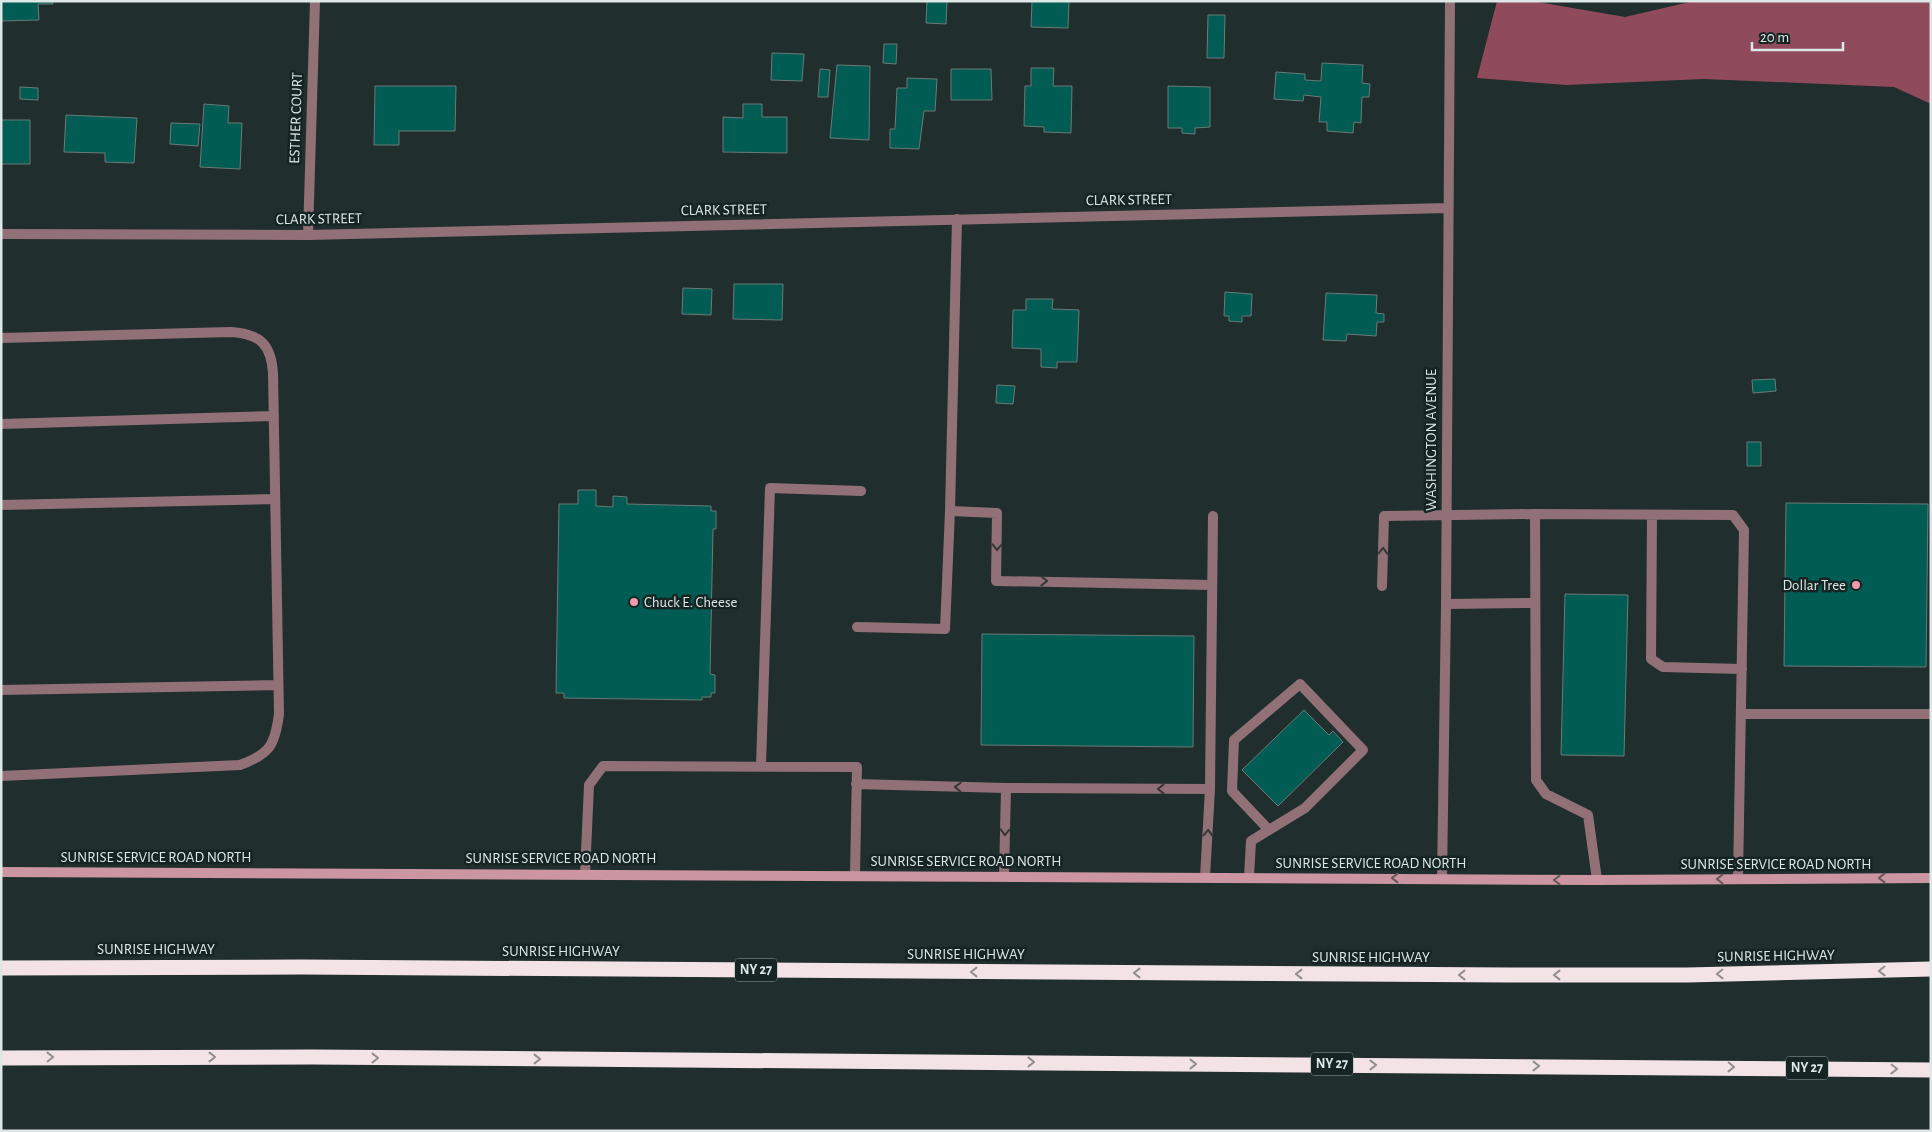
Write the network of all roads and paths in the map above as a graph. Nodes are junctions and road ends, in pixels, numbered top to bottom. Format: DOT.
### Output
graph roads {
  1 [pos="315,1"];
  2 [pos="1450,1"];
  3 [pos="1448,208"];
  4 [pos="957,219"];
  5 [pos="1,234"];
  6 [pos="308,235"];
  7 [pos="1,338"];
  8 [pos="274,416"];
  9 [pos="1,424"];
  10 [pos="861,491"];
  11 [pos="275,499"];
  12 [pos="1,505"];
  13 [pos="950,511"];
  14 [pos="1534,514"];
  15 [pos="1213,516"];
  16 [pos="1446,516"];
  17 [pos="1652,516"];
  18 [pos="1212,585"];
  19 [pos="1382,586"];
  20 [pos="1535,603"];
  21 [pos="1446,604"];
  22 [pos="857,627"];
  23 [pos="1742,670"];
  24 [pos="278,685"];
  25 [pos="1,690"];
  26 [pos="1742,714"];
  27 [pos="1931,714"];
  28 [pos="761,766"];
  29 [pos="1,776"];
  30 [pos="856,784"];
  31 [pos="1006,788"];
  32 [pos="1210,789"];
  33 [pos="1269,830"];
  34 [pos="1,872"];
  35 [pos="585,874"];
  36 [pos="855,875"];
  37 [pos="1004,876"];
  38 [pos="1205,877"];
  39 [pos="1249,877"];
  40 [pos="1931,878"];
  41 [pos="1442,879"];
  42 [pos="1738,879"];
  43 [pos="1596,880"];
  44 [pos="1,968"];
  45 [pos="1931,969"];
  46 [pos="1,1058"];
  47 [pos="1931,1070"];
  1 -- 6 [label="street, ESTHER COURT"];
  2 -- 3 [label="street, WASHINGTON AVENUE"];
  3 -- 4 [label="street, CLARK STREET"];
  3 -- 16 [label="street, WASHINGTON AVENUE"];
  4 -- 6 [label="street, CLARK STREET"];
  4 -- 13 [label="street"];
  5 -- 6 [label="street, CLARK STREET"];
  7 -- 8 [label="street"];
  8 -- 9 [label="street"];
  8 -- 11 [label="street"];
  10 -- 28 [label="street"];
  11 -- 12 [label="street"];
  11 -- 24 [label="street"];
  13 -- 18 [label="street, one-way"];
  13 -- 22 [label="street"];
  14 -- 16 [label="street"];
  14 -- 17 [label="street"];
  14 -- 20 [label="street"];
  15 -- 18 [label="street"];
  19 -- 16 [label="street, one-way"];
  16 -- 21 [label="street, WASHINGTON AVENUE"];
  17 -- 23 [label="street"];
  17 -- 23 [label="street"];
  18 -- 32 [label="street"];
  20 -- 21 [label="street"];
  20 -- 43 [label="street"];
  21 -- 41 [label="street, WASHINGTON AVENUE"];
  23 -- 26 [label="street"];
  24 -- 25 [label="street"];
  24 -- 29 [label="street"];
  26 -- 27 [label="street"];
  26 -- 42 [label="street"];
  28 -- 30 [label="street"];
  28 -- 35 [label="street"];
  31 -- 30 [label="street, one-way"];
  30 -- 36 [label="street"];
  32 -- 31 [label="street, one-way"];
  31 -- 37 [label="street, one-way"];
  38 -- 32 [label="street, one-way"];
  33 -- 33 [label="street"];
  33 -- 39 [label="street"];
  34 -- 35 [label="main road, SUNRISE SERVICE ROAD NORTH"];
  35 -- 36 [label="main road, SUNRISE SERVICE ROAD NORTH"];
  36 -- 37 [label="main road, SUNRISE SERVICE ROAD NORTH"];
  37 -- 38 [label="main road, SUNRISE SERVICE ROAD NORTH"];
  38 -- 39 [label="main road, SUNRISE SERVICE ROAD NORTH"];
  41 -- 39 [label="main road, SUNRISE SERVICE ROAD NORTH, one-way"];
  40 -- 42 [label="main road, SUNRISE SERVICE ROAD NORTH, one-way"];
  43 -- 41 [label="main road, SUNRISE SERVICE ROAD NORTH, one-way"];
  42 -- 43 [label="main road, SUNRISE SERVICE ROAD NORTH, one-way"];
  45 -- 44 [label="highway, SUNRISE HIGHWAY / NY 27, one-way"];
  46 -- 47 [label="highway, NY 27, one-way"];
}
